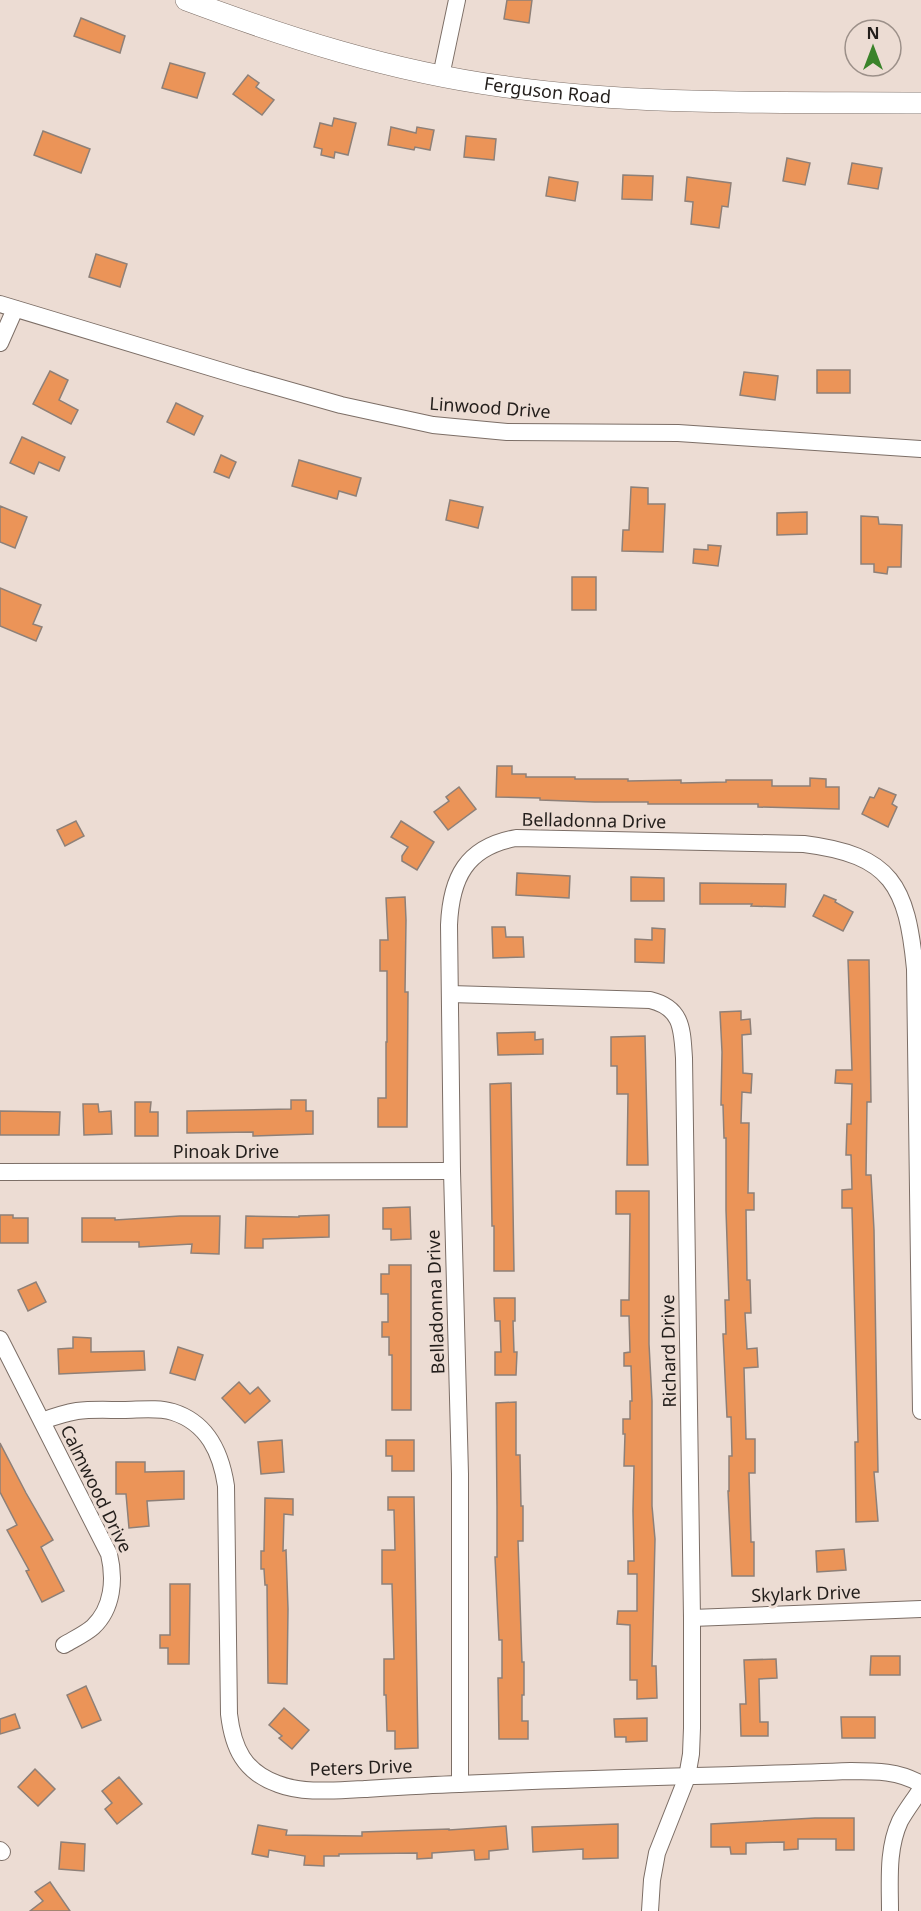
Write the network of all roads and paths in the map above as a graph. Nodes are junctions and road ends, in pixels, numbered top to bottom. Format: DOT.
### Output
graph roads {
  1 [pos="186,0"];
  2 [pos="457,0"];
  3 [pos="441,76"];
  4 [pos="921,103"];
  5 [pos="7,306"];
  6 [pos="0,343"];
  7 [pos="921,449"];
  8 [pos="450,994"];
  9 [pos="452,1171"];
  10 [pos="0,1172"];
  11 [pos="920,1212"];
  12 [pos="0,1339"];
  13 [pos="921,1411"];
  14 [pos="42,1421"];
  15 [pos="921,1609"];
  16 [pos="692,1618"];
  17 [pos="64,1645"];
  18 [pos="687,1777"];
  19 [pos="460,1784"];
  20 [pos="921,1784"];
  21 [pos="921,1789"];
  22 [pos="650,1911"];
  23 [pos="890,1911"];
  1 -- 3 [label="street, Ferguson Road"];
  2 -- 3 [label="street"];
  3 -- 4 [label="street, Ferguson Road"];
  5 -- 6 [label="street"];
  5 -- 7 [label="street, Linwood Drive"];
  8 -- 9 [label="street, Belladonna Drive"];
  8 -- 11 [label="street, Belladonna Drive"];
  8 -- 16 [label="street, Richard Drive"];
  9 -- 10 [label="street, Pinoak Drive"];
  9 -- 19 [label="street, Belladonna Drive"];
  11 -- 13 [label="street, Belladonna Drive"];
  12 -- 14 [label="street, Calmwood Drive"];
  14 -- 17 [label="street, Calmwood Drive"];
  14 -- 19 [label="street, Peters Drive"];
  15 -- 16 [label="street, Skylark Drive"];
  16 -- 18 [label="street, Richard Drive"];
  18 -- 19 [label="street, Peters Drive"];
  18 -- 20 [label="street, Peters Drive"];
  18 -- 22 [label="street, Richard Drive"];
  21 -- 23 [label="street"];
}
